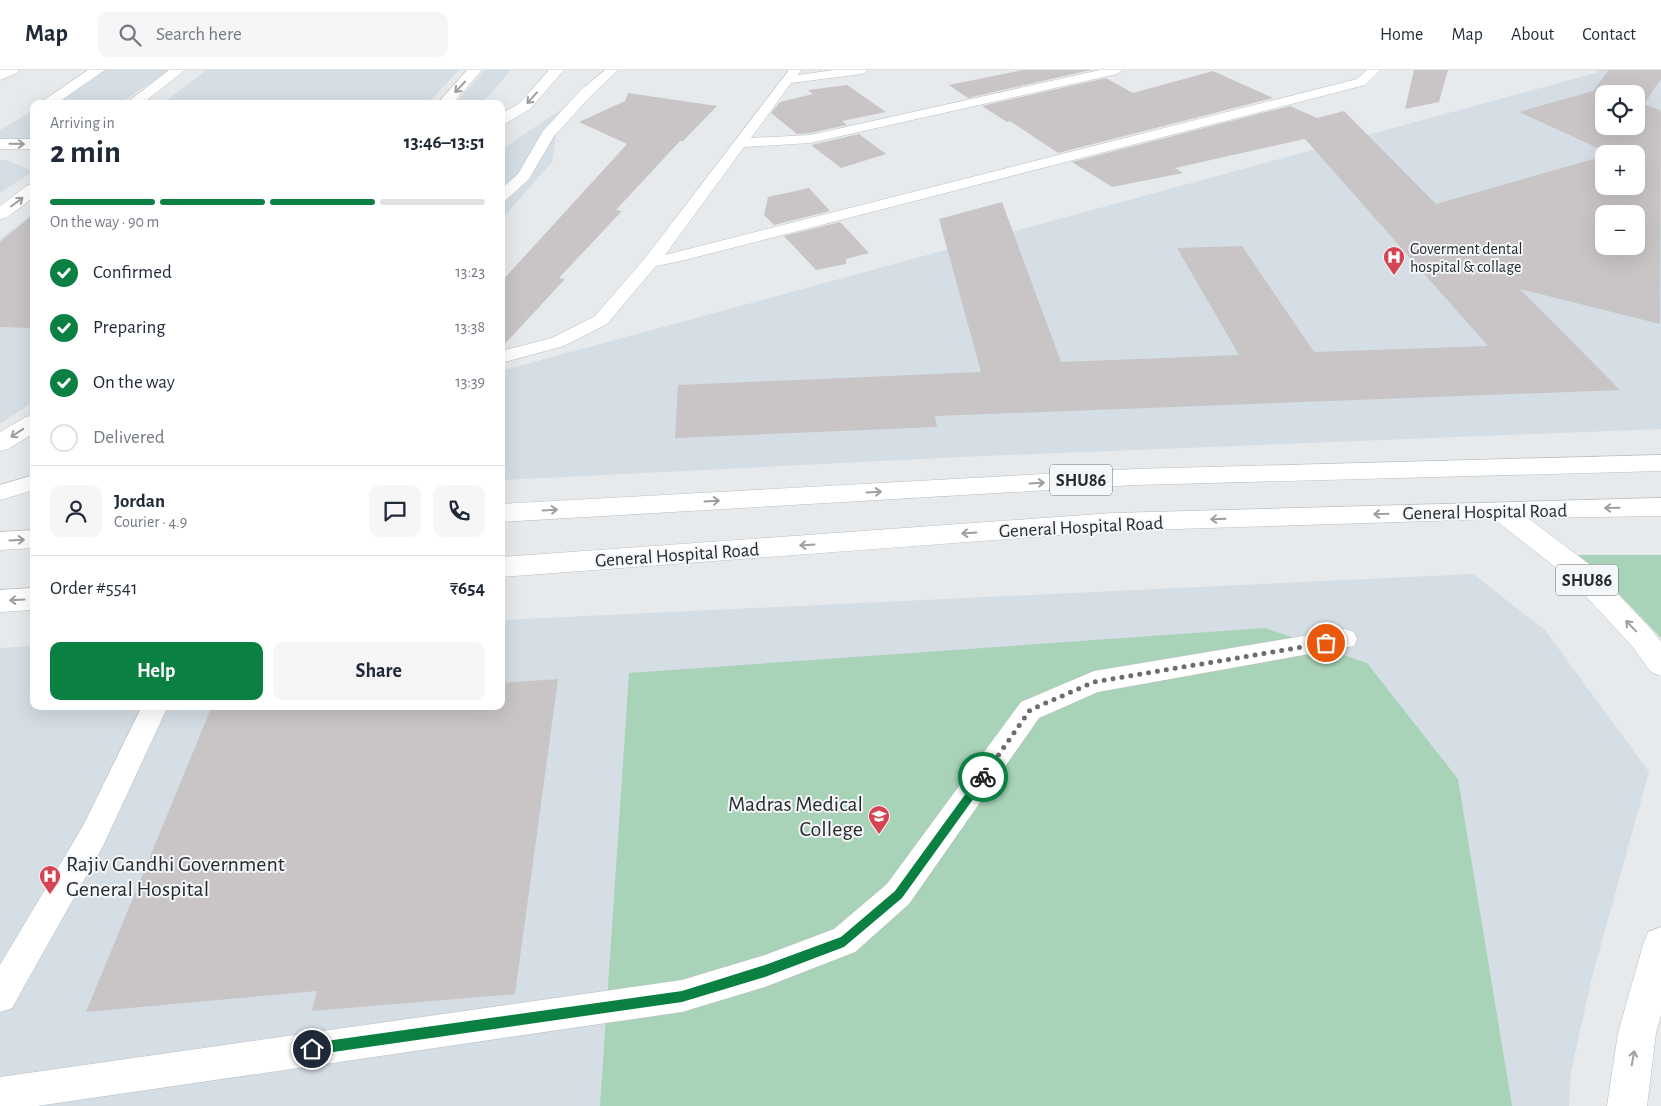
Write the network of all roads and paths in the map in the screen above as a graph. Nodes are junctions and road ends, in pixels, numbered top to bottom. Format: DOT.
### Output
graph roads {
  1 [pos="12,70"];
  2 [pos="98,70"];
  3 [pos="157,70"];
  4 [pos="177,70"];
  5 [pos="475,70"];
  6 [pos="557,70"];
  7 [pos="612,70"];
  8 [pos="862,70"];
  9 [pos="1117,70"];
  10 [pos="1374,70"];
  11 [pos="792,75"];
  12 [pos="0,76"];
  13 [pos="51,100"];
  14 [pos="137,100"];
  15 [pos="448,100"];
  16 [pos="505,118"];
  17 [pos="740,143"];
  18 [pos="0,144"];
  19 [pos="30,144"];
  20 [pos="30,192"];
  21 [pos="505,193"];
  22 [pos="0,214"];
  23 [pos="650,262"];
  24 [pos="505,356"];
  25 [pos="30,424"];
  26 [pos="0,443"];
  27 [pos="1661,463"];
  28 [pos="30,483"];
  29 [pos="0,493"];
  30 [pos="1661,507"];
  31 [pos="1499,510"];
  32 [pos="505,513"];
  33 [pos="30,539"];
  34 [pos="0,541"];
  35 [pos="505,567"];
  36 [pos="30,599"];
  37 [pos="0,601"];
  38 [pos="1345,639"];
  39 [pos="1661,664"];
  40 [pos="154,710"];
  41 [pos="1661,945"];
  42 [pos="0,996"];
  43 [pos="0,1094"];
  44 [pos="1627,1106"];
  1 -- 12 [label="main road"];
  2 -- 13 [label="main road"];
  3 -- 4 [label="main road"];
  4 -- 14 [label="main road"];
  5 -- 15 [label="main road, one-way"];
  6 -- 16 [label="main road, one-way"];
  7 -- 21 [label="lane"];
  8 -- 11 [label="lane"];
  9 -- 17 [label="lane"];
  10 -- 23 [label="lane"];
  11 -- 17 [label="lane"];
  17 -- 23 [label="lane"];
  18 -- 19 [label="main road, one-way"];
  22 -- 20 [label="main road, one-way"];
  23 -- 24 [label="lane"];
  25 -- 26 [label="main road, one-way"];
  32 -- 27 [label="main road, SHU86, one-way"];
  28 -- 29 [label="lane"];
  30 -- 31 [label="main road, General Hospital Road / SHU86, one-way"];
  31 -- 35 [label="main road, General Hospital Road / SHU86, one-way"];
  39 -- 31 [label="main road, SHU86, one-way"];
  34 -- 33 [label="main road, one-way"];
  36 -- 37 [label="main road, one-way"];
  38 -- 43 [label="lane"];
  40 -- 42 [label="lane"];
  44 -- 41 [label="main road, one-way"];
}
